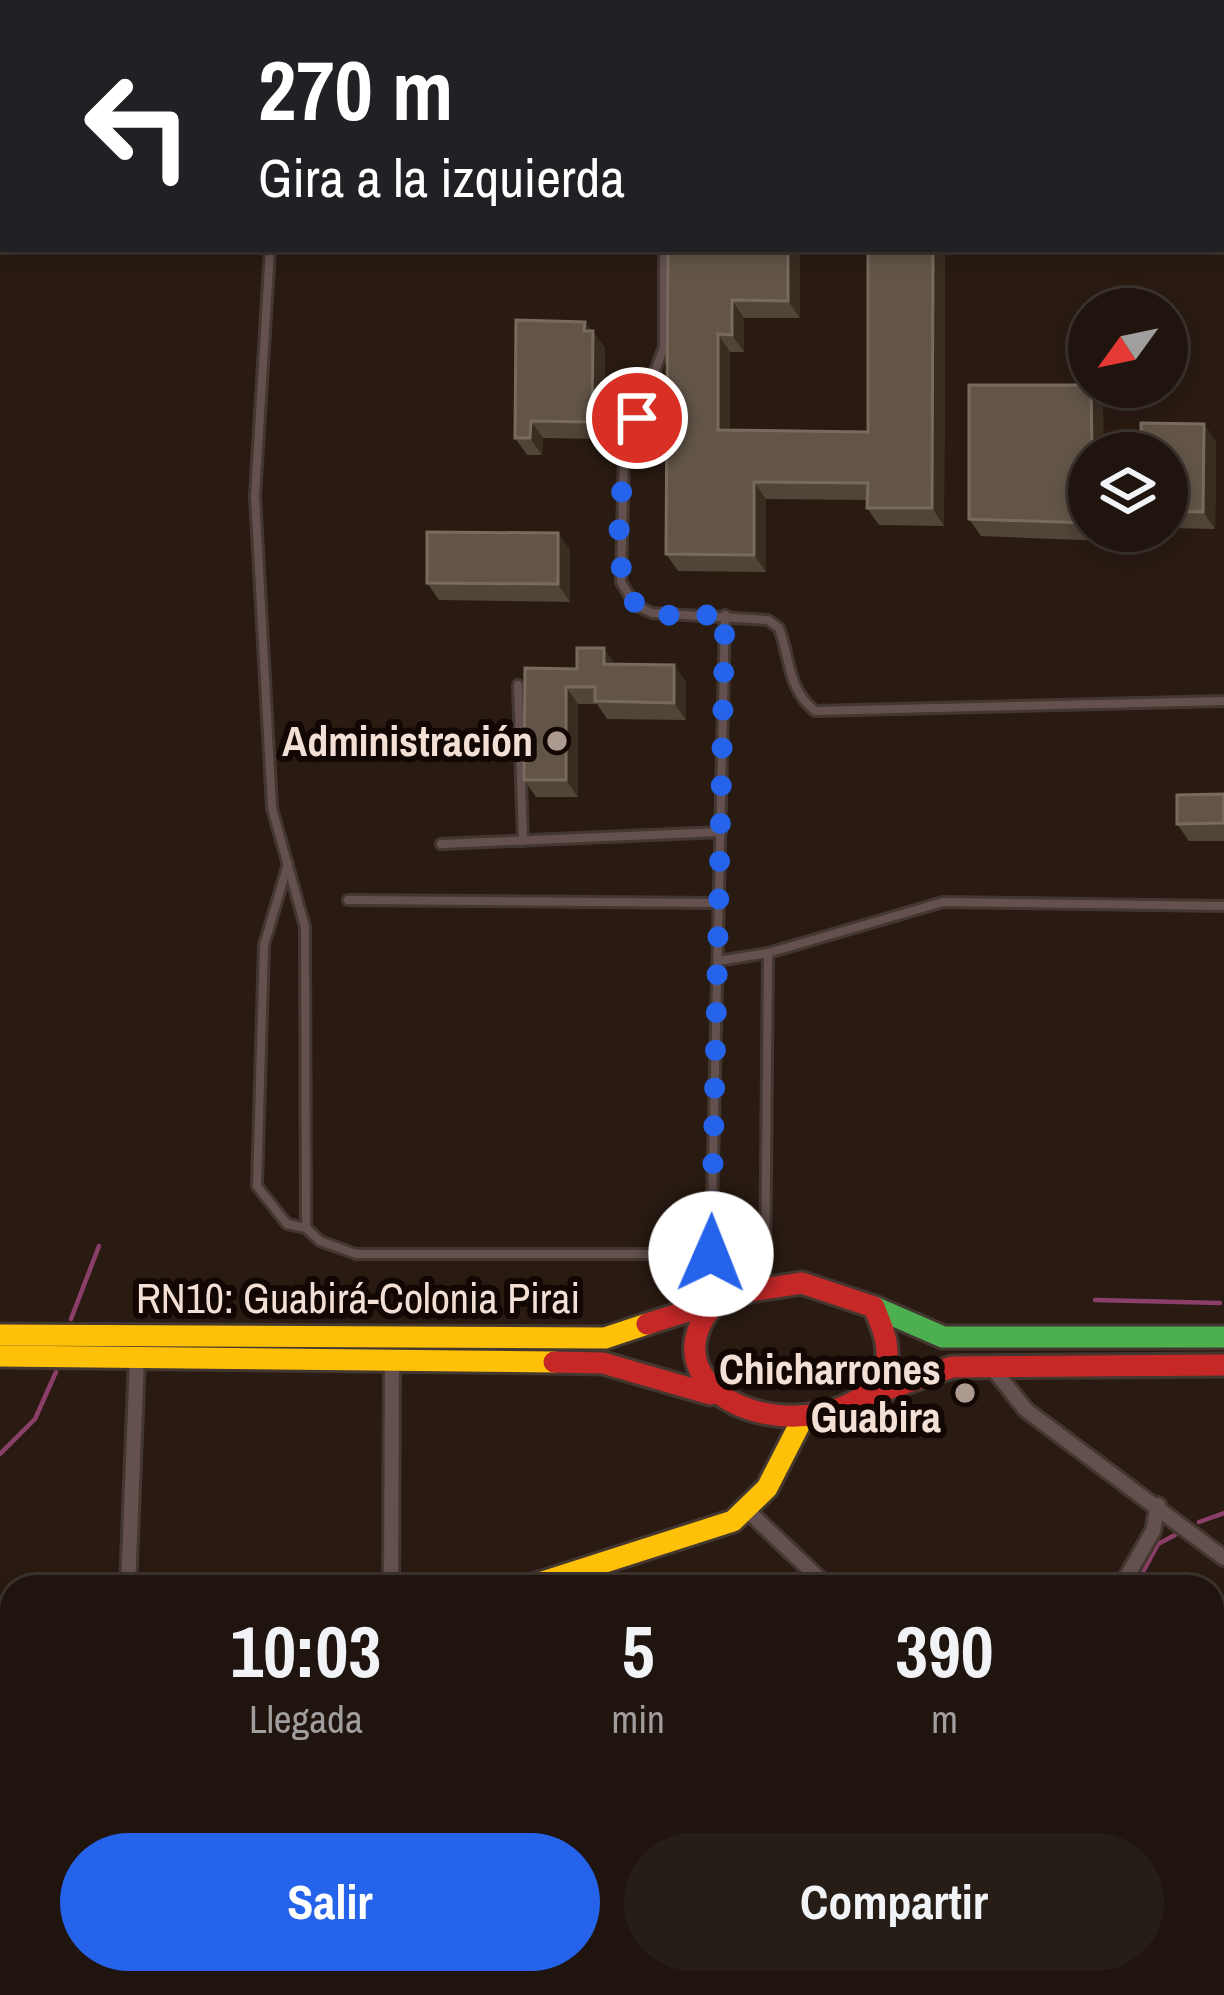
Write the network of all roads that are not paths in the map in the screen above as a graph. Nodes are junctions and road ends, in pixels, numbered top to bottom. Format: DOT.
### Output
graph roads {
  1 [pos="270,252"];
  2 [pos="664,252"];
  3 [pos="725,615"];
  4 [pos="518,685"];
  5 [pos="1224,701"];
  6 [pos="721,832"];
  7 [pos="523,841"];
  8 [pos="441,844"];
  9 [pos="290,858"];
  10 [pos="348,900"];
  11 [pos="719,903"];
  12 [pos="1224,906"];
  13 [pos="768,953"];
  14 [pos="718,961"];
  15 [pos="306,1228"];
  16 [pos="711,1254"];
  17 [pos="765,1287"];
  18 [pos="713,1306"];
  19 [pos="874,1307"];
  20 [pos="0,1335"];
  21 [pos="1224,1337"];
  22 [pos="0,1357"];
  23 [pos="137,1358"];
  24 [pos="392,1360"];
  25 [pos="1224,1365"];
  26 [pos="991,1366"];
  27 [pos="710,1394"];
  28 [pos="861,1399"];
  29 [pos="804,1416"];
  30 [pos="1158,1505"];
  31 [pos="748,1511"];
  32 [pos="1224,1558"];
  33 [pos="128,1575"];
  34 [pos="392,1575"];
  35 [pos="564,1575"];
  36 [pos="810,1575"];
  37 [pos="1127,1575"];
  1 -- 9 [label="lane"];
  2 -- 3 [label="lane"];
  3 -- 5 [label="lane"];
  3 -- 6 [label="lane"];
  4 -- 7 [label="lane"];
  6 -- 7 [label="lane"];
  6 -- 11 [label="lane"];
  7 -- 8 [label="lane"];
  9 -- 15 [label="lane"];
  9 -- 15 [label="lane"];
  10 -- 11 [label="lane"];
  11 -- 14 [label="lane"];
  12 -- 13 [label="lane"];
  13 -- 14 [label="lane"];
  13 -- 17 [label="lane"];
  14 -- 16 [label="lane"];
  15 -- 16 [label="lane"];
  16 -- 18 [label="lane"];
  17 -- 18 [label="main road"];
  17 -- 19 [label="main road"];
  18 -- 20 [label="main road, RN10: Guabirá-Colonia Pirai"];
  18 -- 27 [label="main road"];
  19 -- 21 [label="main road"];
  19 -- 28 [label="main road"];
  22 -- 23 [label="main road, RN10: Guabirá-Colonia Pirai"];
  23 -- 24 [label="main road, RN10: Guabirá-Colonia Pirai"];
  23 -- 33 [label="street"];
  24 -- 27 [label="main road, RN10: Guabirá-Colonia Pirai"];
  24 -- 34 [label="street"];
  25 -- 26 [label="main road"];
  26 -- 28 [label="main road"];
  26 -- 30 [label="street"];
  27 -- 29 [label="main road"];
  28 -- 29 [label="main road"];
  29 -- 31 [label="main road"];
  30 -- 32 [label="street"];
  30 -- 37 [label="street"];
  31 -- 35 [label="main road"];
  31 -- 36 [label="street"];
}
